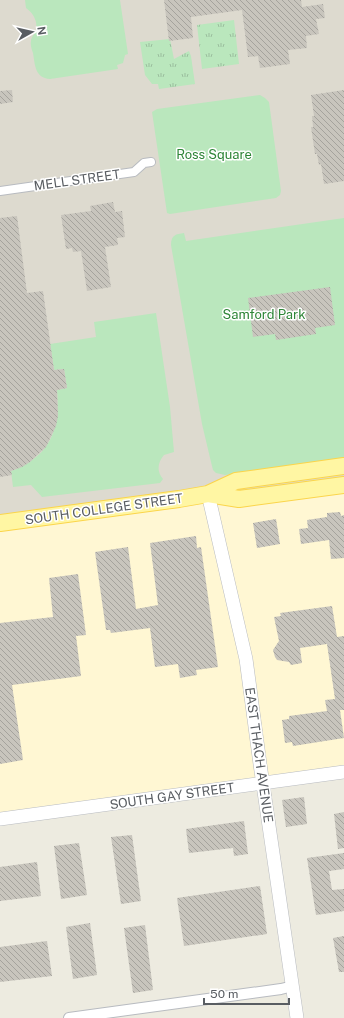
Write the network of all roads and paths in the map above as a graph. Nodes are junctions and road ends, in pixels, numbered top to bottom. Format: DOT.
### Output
graph roads {
  1 [pos="151,162"];
  2 [pos="0,191"];
  3 [pos="344,466"];
  4 [pos="344,485"];
  5 [pos="208,494"];
  6 [pos="0,522"];
  7 [pos="344,772"];
  8 [pos="263,784"];
  9 [pos="0,819"];
  10 [pos="293,986"];
  11 [pos="69,1018"];
  12 [pos="298,1018"];
  1 -- 2 [label="street, MELL STREET"];
  3 -- 5 [label="main road, SOUTH COLLEGE STREET"];
  4 -- 5 [label="main road, SOUTH COLLEGE STREET"];
  5 -- 6 [label="main road, SOUTH COLLEGE STREET"];
  5 -- 8 [label="street, EAST THACH AVENUE"];
  7 -- 8 [label="street, SOUTH GAY STREET"];
  8 -- 9 [label="street, SOUTH GAY STREET"];
  8 -- 10 [label="street, EAST THACH AVENUE"];
  10 -- 11 [label="street"];
  10 -- 12 [label="street, EAST THACH AVENUE"];
}
